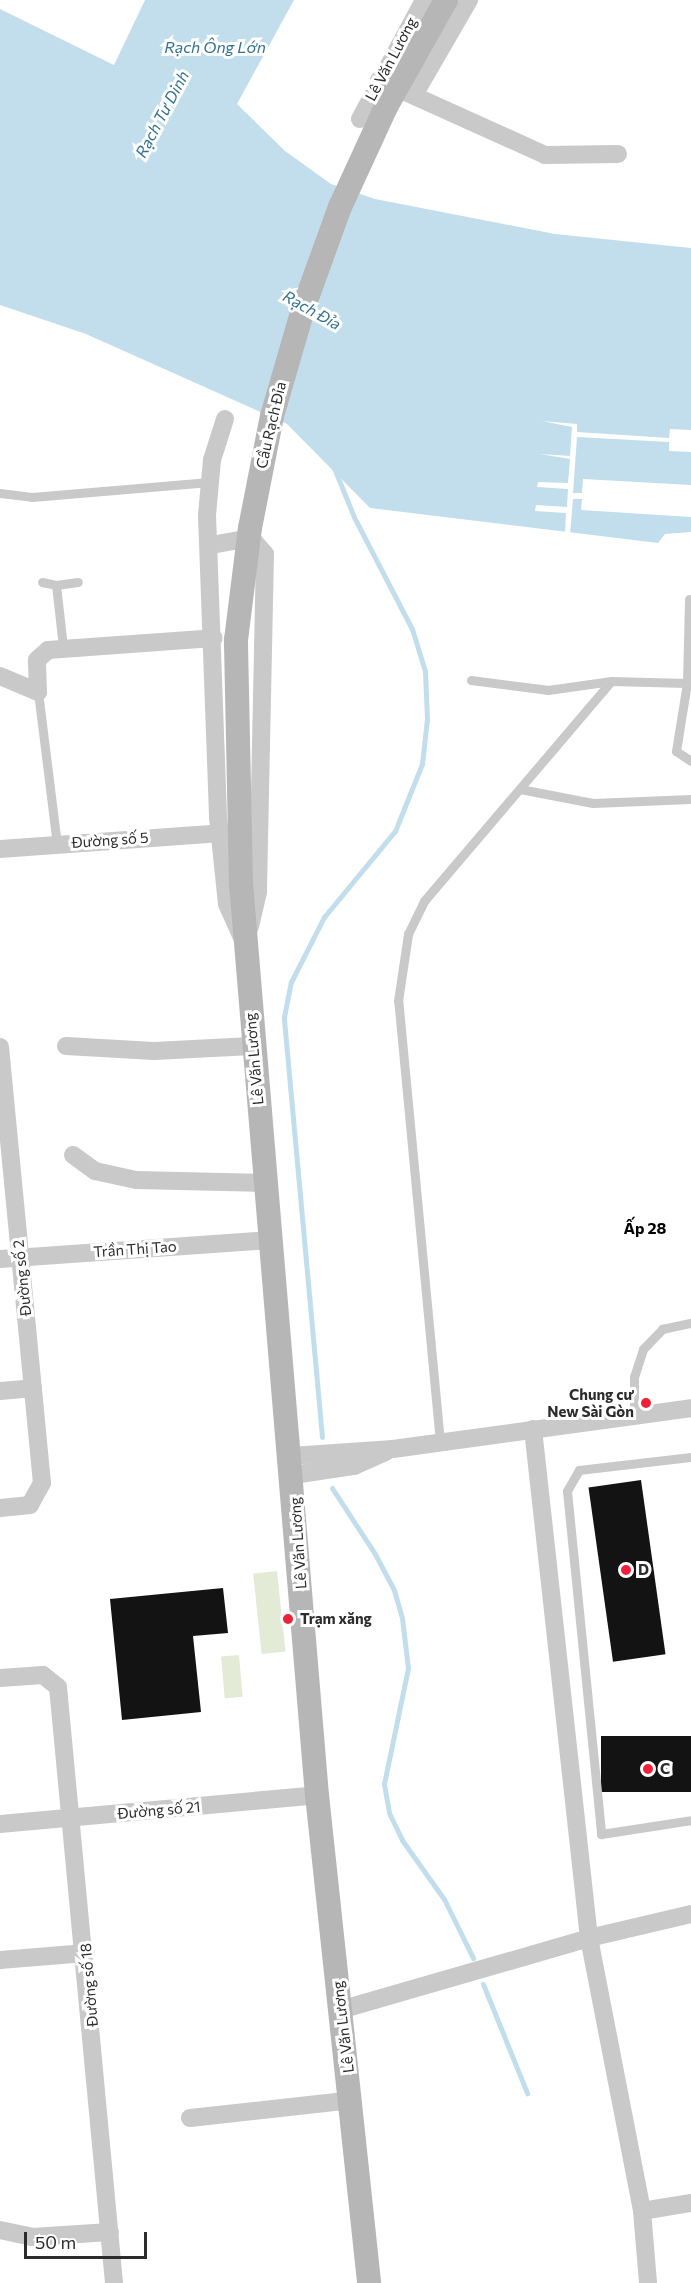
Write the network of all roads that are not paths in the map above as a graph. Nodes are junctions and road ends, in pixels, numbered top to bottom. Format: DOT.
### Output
graph roads {
  1 [pos="424,0"];
  2 [pos="446,0"];
  3 [pos="469,0"];
  4 [pos="379,80"];
  5 [pos="414,95"];
  6 [pos="360,119"];
  7 [pos="618,154"];
  8 [pos="225,418"];
  9 [pos="209,482"];
  10 [pos="0,494"];
  11 [pos="211,545"];
  12 [pos="42,582"];
  13 [pos="78,582"];
  14 [pos="56,585"];
  15 [pos="689,599"];
  16 [pos="214,638"];
  17 [pos="63,647"];
  18 [pos="0,676"];
  19 [pos="471,680"];
  20 [pos="611,681"];
  21 [pos="689,683"];
  22 [pos="38,692"];
  23 [pos="691,761"];
  24 [pos="519,789"];
  25 [pos="691,799"];
  26 [pos="221,833"];
  27 [pos="57,844"];
  28 [pos="0,849"];
  29 [pos="241,883"];
  30 [pos="246,947"];
  31 [pos="66,1046"];
  32 [pos="252,1046"];
  33 [pos="0,1047"];
  34 [pos="73,1155"];
  35 [pos="264,1183"];
  36 [pos="270,1240"];
  37 [pos="20,1257"];
  38 [pos="0,1259"];
  39 [pos="691,1323"];
  40 [pos="33,1388"];
  41 [pos="0,1391"];
  42 [pos="691,1408"];
  43 [pos="634,1415"];
  44 [pos="533,1429"];
  45 [pos="440,1442"];
  46 [pos="691,1456"];
  47 [pos="292,1465"];
  48 [pos="0,1508"];
  49 [pos="0,1678"];
  50 [pos="317,1795"];
  51 [pos="73,1817"];
  52 [pos="691,1820"];
  53 [pos="0,1824"];
  54 [pos="691,1914"];
  55 [pos="589,1938"];
  56 [pos="86,1953"];
  57 [pos="0,1960"];
  58 [pos="340,2010"];
  59 [pos="352,2100"];
  60 [pos="190,2118"];
  61 [pos="691,2203"];
  62 [pos="642,2211"];
  63 [pos="0,2230"];
  64 [pos="110,2232"];
  65 [pos="114,2283"];
  66 [pos="369,2283"];
  67 [pos="648,2283"];
  1 -- 4 [label="street, Lê Văn Lương"];
  2 -- 29 [label="main road, Cầu Rạch Đỉa, bridge"];
  3 -- 5 [label="street"];
  4 -- 5 [label="street"];
  4 -- 6 [label="street, Lê Văn Lương"];
  5 -- 7 [label="street"];
  8 -- 9 [label="street, Lê Văn Lương"];
  9 -- 10 [label="lane"];
  9 -- 11 [label="street, Lê Văn Lương"];
  11 -- 16 [label="street, Lê Văn Lương"];
  11 -- 30 [label="street, Lê Văn Lương"];
  12 -- 14 [label="lane"];
  13 -- 14 [label="lane"];
  14 -- 17 [label="lane"];
  15 -- 21 [label="lane"];
  16 -- 17 [label="street"];
  16 -- 26 [label="street, Lê Văn Lương"];
  17 -- 22 [label="street"];
  18 -- 22 [label="street"];
  19 -- 20 [label="lane"];
  20 -- 21 [label="lane"];
  20 -- 24 [label="lane"];
  21 -- 23 [label="lane"];
  22 -- 27 [label="lane"];
  24 -- 25 [label="lane"];
  24 -- 45 [label="lane"];
  26 -- 27 [label="street, Đường số 5"];
  26 -- 30 [label="street, Lê Văn Lương"];
  27 -- 28 [label="street, Đường số 5"];
  29 -- 30 [label="main road, Lê Văn Lương"];
  30 -- 32 [label="main road, Lê Văn Lương"];
  31 -- 32 [label="street"];
  32 -- 35 [label="main road, Lê Văn Lương"];
  33 -- 37 [label="street, Đường số 2"];
  34 -- 35 [label="street"];
  35 -- 36 [label="main road, Lê Văn Lương"];
  36 -- 37 [label="street, Trần Thị Tao"];
  36 -- 47 [label="main road, Lê Văn Lương"];
  37 -- 38 [label="street, Trần Thị Tao"];
  37 -- 40 [label="street, Đường số 2"];
  39 -- 43 [label="lane"];
  40 -- 41 [label="street"];
  40 -- 48 [label="street, Đường số 2"];
  42 -- 43 [label="street"];
  43 -- 44 [label="street"];
  44 -- 45 [label="street"];
  44 -- 55 [label="street"];
  45 -- 47 [label="street"];
  46 -- 52 [label="lane"];
  47 -- 50 [label="main road, Lê Văn Lương"];
  49 -- 51 [label="street, Đường số 18"];
  50 -- 51 [label="street, Đường số 21"];
  50 -- 58 [label="main road, Lê Văn Lương"];
  51 -- 53 [label="street, Đường số 21"];
  51 -- 56 [label="street, Đường số 18"];
  54 -- 55 [label="street"];
  55 -- 58 [label="street"];
  55 -- 62 [label="street"];
  56 -- 57 [label="street"];
  56 -- 64 [label="street, Đường số 18"];
  58 -- 59 [label="main road, Lê Văn Lương"];
  59 -- 60 [label="street"];
  59 -- 66 [label="main road, Lê Văn Lương"];
  61 -- 62 [label="street"];
  62 -- 67 [label="street"];
  63 -- 64 [label="street"];
  64 -- 65 [label="street, Đường số 18"];
}
